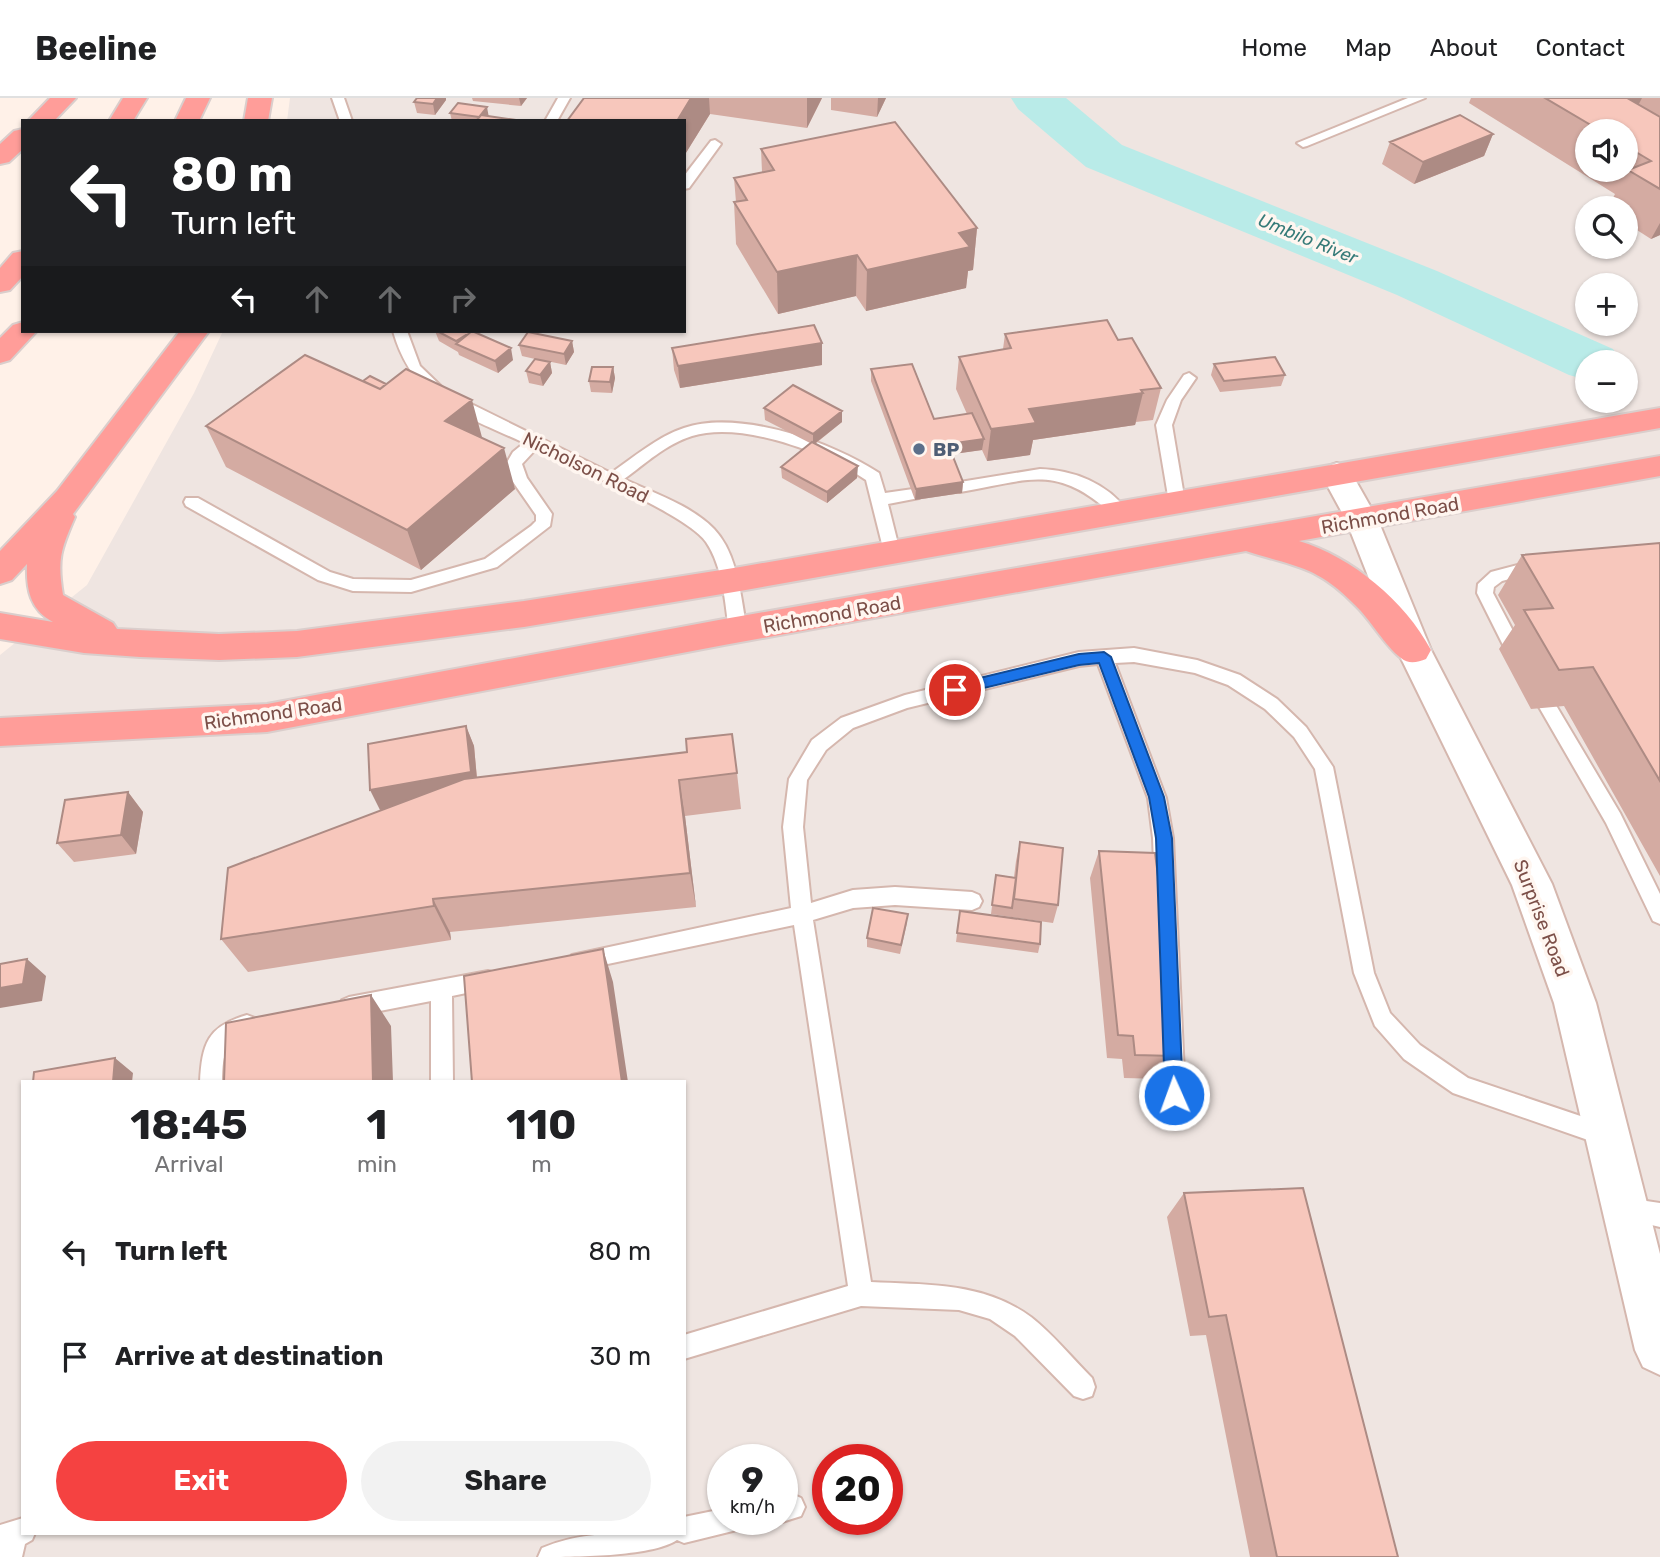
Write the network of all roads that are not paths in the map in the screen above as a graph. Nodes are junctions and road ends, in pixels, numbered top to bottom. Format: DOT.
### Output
graph roads {
  1 [pos="64,98"];
  2 [pos="135,98"];
  3 [pos="198,98"];
  4 [pos="260,98"];
  5 [pos="338,98"];
  6 [pos="564,98"];
  7 [pos="1419,98"];
  8 [pos="42,119"];
  9 [pos="122,119"];
  10 [pos="188,119"];
  11 [pos="256,119"];
  12 [pos="345,119"];
  13 [pos="552,119"];
  14 [pos="21,138"];
  15 [pos="715,144"];
  16 [pos="1303,144"];
  17 [pos="0,157"];
  18 [pos="686,182"];
  19 [pos="21,261"];
  20 [pos="0,284"];
  21 [pos="21,333"];
  22 [pos="193,333"];
  23 [pos="400,333"];
  24 [pos="0,354"];
  25 [pos="1189,378"];
  26 [pos="1660,418"];
  27 [pos="535,442"];
  28 [pos="1660,466"];
  29 [pos="1338,474"];
  30 [pos="613,479"];
  31 [pos="960,487"];
  32 [pos="913,494"];
  33 [pos="68,499"];
  34 [pos="879,500"];
  35 [pos="192,502"];
  36 [pos="1177,502"];
  37 [pos="1120,512"];
  38 [pos="1362,520"];
  39 [pos="1249,541"];
  40 [pos="892,552"];
  41 [pos="1550,564"];
  42 [pos="0,572"];
  43 [pos="728,581"];
  44 [pos="0,626"];
  45 [pos="738,631"];
  46 [pos="140,644"];
  47 [pos="1513,648"];
  48 [pos="1415,650"];
  49 [pos="1104,657"];
  50 [pos="1548,707"];
  51 [pos="172,725"];
  52 [pos="0,732"];
  53 [pos="0,758"];
  54 [pos="972,901"];
  55 [pos="803,914"];
  56 [pos="1660,915"];
  57 [pos="562,965"];
  58 [pos="508,976"];
  59 [pos="441,990"];
  60 [pos="333,1010"];
  61 [pos="266,1022"];
  62 [pos="211,1080"];
  63 [pos="442,1080"];
  64 [pos="1174,1095"];
  65 [pos="1609,1137"];
  66 [pos="1643,1212"];
  67 [pos="862,1294"];
  68 [pos="686,1346"];
  69 [pos="1660,1350"];
  70 [pos="1083,1387"];
  71 [pos="707,1525"];
  72 [pos="686,1530"];
  73 [pos="657,1535"];
  74 [pos="551,1557"];
  1 -- 8 [label="highway"];
  2 -- 9 [label="highway"];
  3 -- 10 [label="highway"];
  4 -- 11 [label="highway"];
  5 -- 12 [label="lane"];
  6 -- 13 [label="lane"];
  7 -- 16 [label="lane"];
  14 -- 17 [label="highway"];
  15 -- 18 [label="lane"];
  19 -- 20 [label="highway"];
  21 -- 24 [label="highway"];
  22 -- 33 [label="highway"];
  23 -- 27 [label="lane, Nicholson Road"];
  25 -- 36 [label="lane"];
  26 -- 29 [label="highway"];
  27 -- 30 [label="lane, Nicholson Road"];
  27 -- 35 [label="lane"];
  28 -- 38 [label="highway, Richmond Road"];
  29 -- 36 [label="highway"];
  29 -- 38 [label="street, Surprise Road"];
  30 -- 34 [label="lane"];
  30 -- 43 [label="lane, Nicholson Road"];
  31 -- 37 [label="lane"];
  32 -- 34 [label="lane"];
  33 -- 42 [label="highway"];
  33 -- 46 [label="highway"];
  34 -- 40 [label="lane"];
  36 -- 37 [label="highway"];
  37 -- 40 [label="highway"];
  38 -- 39 [label="highway, Richmond Road"];
  38 -- 48 [label="street, Surprise Road"];
  39 -- 45 [label="highway, Richmond Road"];
  39 -- 48 [label="highway"];
  40 -- 43 [label="highway"];
  41 -- 47 [label="lane"];
  43 -- 45 [label="lane, Nicholson Road"];
  43 -- 46 [label="highway"];
  44 -- 46 [label="highway"];
  45 -- 51 [label="highway, Richmond Road"];
  48 -- 65 [label="street, Surprise Road"];
  49 -- 55 [label="lane"];
  49 -- 64 [label="lane"];
  49 -- 65 [label="lane"];
  50 -- 56 [label="lane"];
  51 -- 52 [label="highway, Richmond Road"];
  51 -- 53 [label="highway"];
  54 -- 55 [label="lane"];
  55 -- 57 [label="lane"];
  55 -- 67 [label="lane"];
  58 -- 59 [label="lane"];
  59 -- 60 [label="lane"];
  59 -- 63 [label="lane"];
  61 -- 62 [label="lane"];
  65 -- 66 [label="street, Surprise Road"];
  66 -- 69 [label="street, Surprise Road"];
  67 -- 68 [label="lane"];
  67 -- 70 [label="lane"];
  71 -- 72 [label="lane"];
  73 -- 74 [label="lane"];
}
